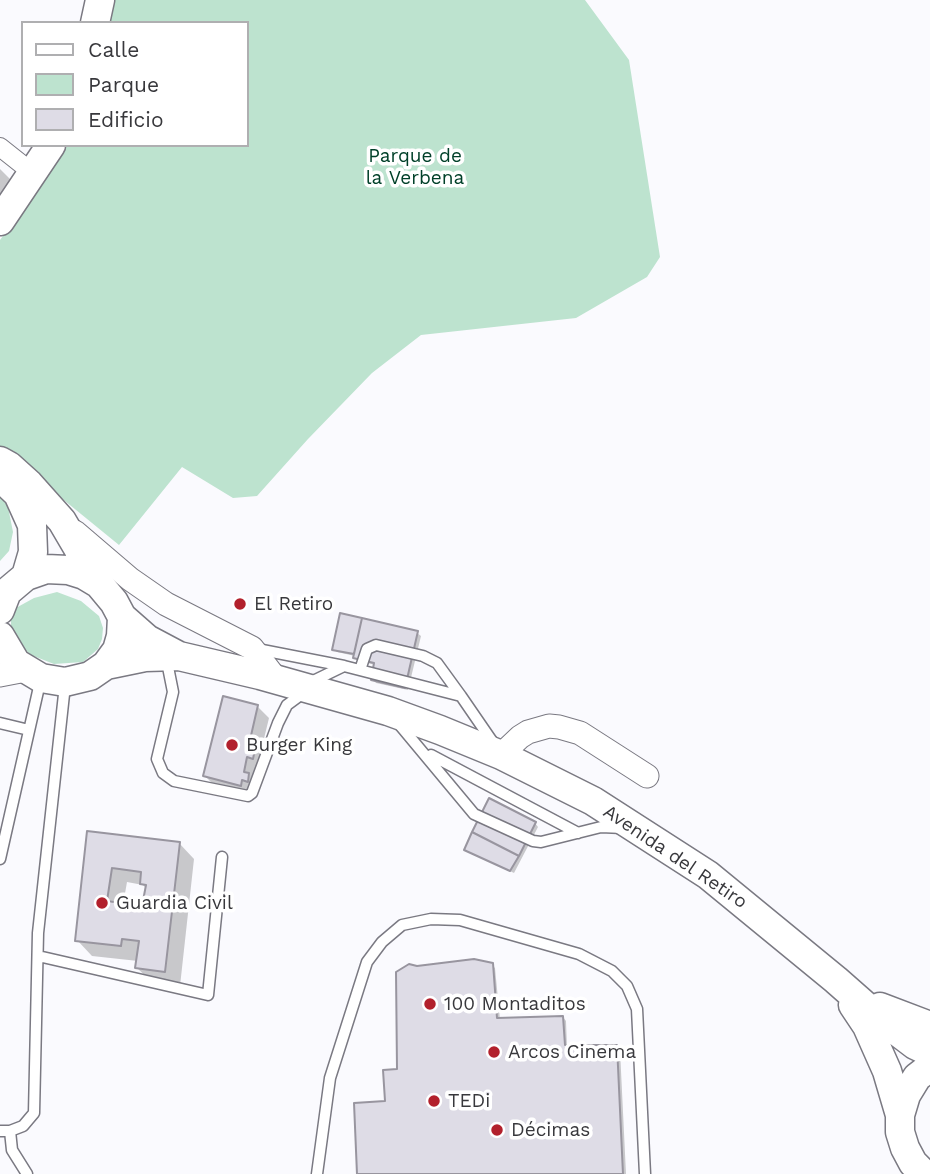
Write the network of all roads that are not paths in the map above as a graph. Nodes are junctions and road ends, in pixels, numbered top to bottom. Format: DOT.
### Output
graph roads {
  1 [pos="100,0"];
  2 [pos="95,21"];
  3 [pos="0,147"];
  4 [pos="50,147"];
  5 [pos="34,174"];
  6 [pos="0,221"];
  7 [pos="0,461"];
  8 [pos="0,478"];
  9 [pos="62,522"];
  10 [pos="14,581"];
  11 [pos="99,584"];
  12 [pos="0,610"];
  13 [pos="121,617"];
  14 [pos="0,636"];
  15 [pos="252,648"];
  16 [pos="172,656"];
  17 [pos="106,665"];
  18 [pos="344,666"];
  19 [pos="360,670"];
  20 [pos="23,675"];
  21 [pos="276,679"];
  22 [pos="307,687"];
  23 [pos="461,696"];
  24 [pos="388,711"];
  25 [pos="0,723"];
  26 [pos="29,730"];
  27 [pos="425,752"];
  28 [pos="501,755"];
  29 [pos="647,776"];
  30 [pos="639,829"];
  31 [pos="578,833"];
  32 [pos="222,857"];
  33 [pos="0,859"];
  34 [pos="37,956"];
  35 [pos="846,988"];
  36 [pos="930,1026"];
  37 [pos="930,1052"];
  38 [pos="930,1068"];
  39 [pos="900,1115"];
  40 [pos="5,1131"];
  41 [pos="917,1170"];
  42 [pos="27,1174"];
  43 [pos="317,1174"];
  44 [pos="645,1174"];
  1 -- 2 [label="street"];
  3 -- 5 [label="street"];
  4 -- 5 [label="street"];
  5 -- 6 [label="street"];
  7 -- 9 [label="street"];
  8 -- 10 [label="street"];
  9 -- 11 [label="street"];
  9 -- 15 [label="street"];
  10 -- 11 [label="street"];
  10 -- 12 [label="street"];
  11 -- 13 [label="street"];
  13 -- 16 [label="street"];
  13 -- 17 [label="street"];
  14 -- 20 [label="street"];
  15 -- 18 [label="lane"];
  15 -- 21 [label="street"];
  16 -- 17 [label="street"];
  16 -- 21 [label="street, Avenida del Retiro"];
  16 -- 22 [label="lane"];
  17 -- 20 [label="street"];
  18 -- 19 [label="lane"];
  18 -- 22 [label="lane"];
  19 -- 23 [label="lane"];
  19 -- 23 [label="lane"];
  20 -- 26 [label="lane"];
  20 -- 34 [label="lane"];
  21 -- 22 [label="street, Avenida del Retiro"];
  22 -- 24 [label="street, Avenida del Retiro"];
  23 -- 28 [label="lane"];
  24 -- 27 [label="lane"];
  24 -- 28 [label="street, Avenida del Retiro"];
  25 -- 26 [label="lane"];
  26 -- 33 [label="lane"];
  27 -- 31 [label="lane"];
  27 -- 31 [label="lane"];
  28 -- 29 [label="street"];
  28 -- 30 [label="street, Avenida del Retiro"];
  30 -- 31 [label="lane"];
  30 -- 35 [label="street, Avenida del Retiro"];
  32 -- 34 [label="lane"];
  34 -- 40 [label="lane"];
  35 -- 36 [label="street"];
  35 -- 37 [label="street, Avenida del Retiro"];
  35 -- 39 [label="street"];
  38 -- 39 [label="street"];
  39 -- 41 [label="street"];
  40 -- 42 [label="lane"];
  43 -- 44 [label="lane"];
}
